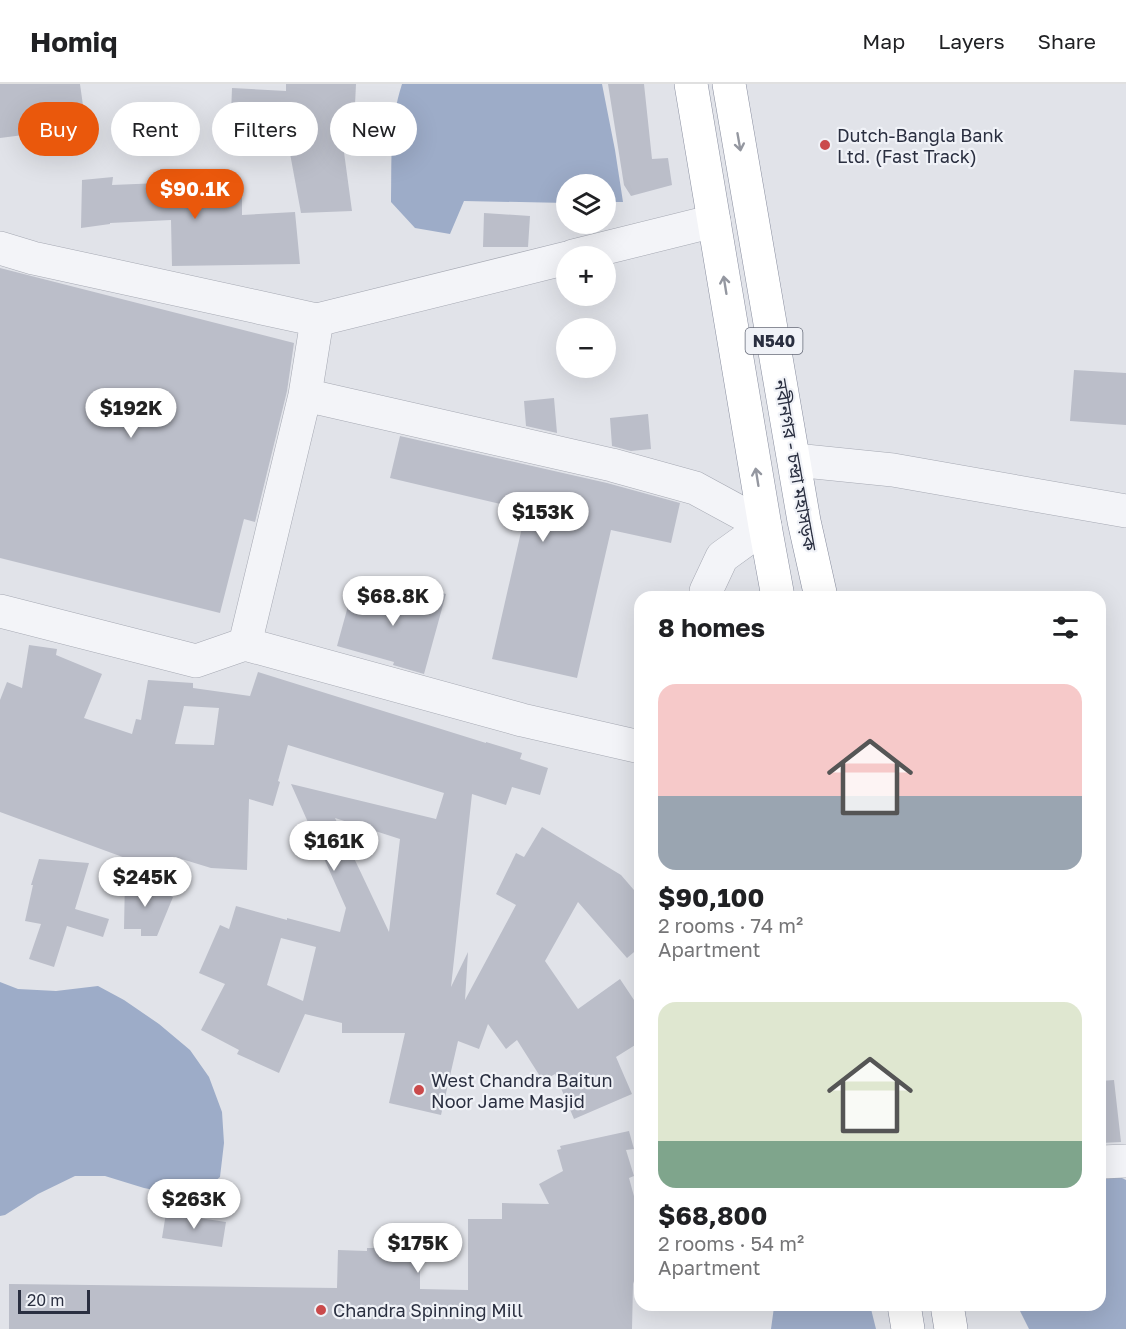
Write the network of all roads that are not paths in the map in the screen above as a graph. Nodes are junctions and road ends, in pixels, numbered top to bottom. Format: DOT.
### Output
graph roads {
  1 [pos="691,84"];
  2 [pos="729,84"];
  3 [pos="714,221"];
  4 [pos="613,246"];
  5 [pos="0,249"];
  6 [pos="556,261"];
  7 [pos="316,320"];
  8 [pos="305,395"];
  9 [pos="795,460"];
  10 [pos="1126,512"];
  11 [pos="765,526"];
  12 [pos="706,591"];
  13 [pos="777,591"];
  14 [pos="819,591"];
  15 [pos="0,611"];
  16 [pos="245,644"];
  17 [pos="634,746"];
  18 [pos="1126,1161"];
  19 [pos="1106,1162"];
  20 [pos="905,1311"];
  21 [pos="948,1311"];
  22 [pos="908,1329"];
  23 [pos="951,1329"];
  1 -- 3 [label="highway, N540"];
  2 -- 9 [label="highway, নবীনগর - চন্দ্রা মহাসড়ক / N540, one-way"];
  3 -- 4 [label="street"];
  11 -- 3 [label="highway, N540, one-way"];
  5 -- 7 [label="street"];
  6 -- 7 [label="street"];
  7 -- 8 [label="street"];
  8 -- 11 [label="street"];
  8 -- 16 [label="street"];
  9 -- 10 [label="street"];
  9 -- 14 [label="highway, নবীনগর - চন্দ্রা মহাসড়ক / N540"];
  11 -- 12 [label="street"];
  11 -- 13 [label="highway, N540"];
  15 -- 16 [label="street"];
  16 -- 17 [label="street"];
  18 -- 19 [label="street"];
  20 -- 22 [label="highway"];
  21 -- 23 [label="highway"];
}
